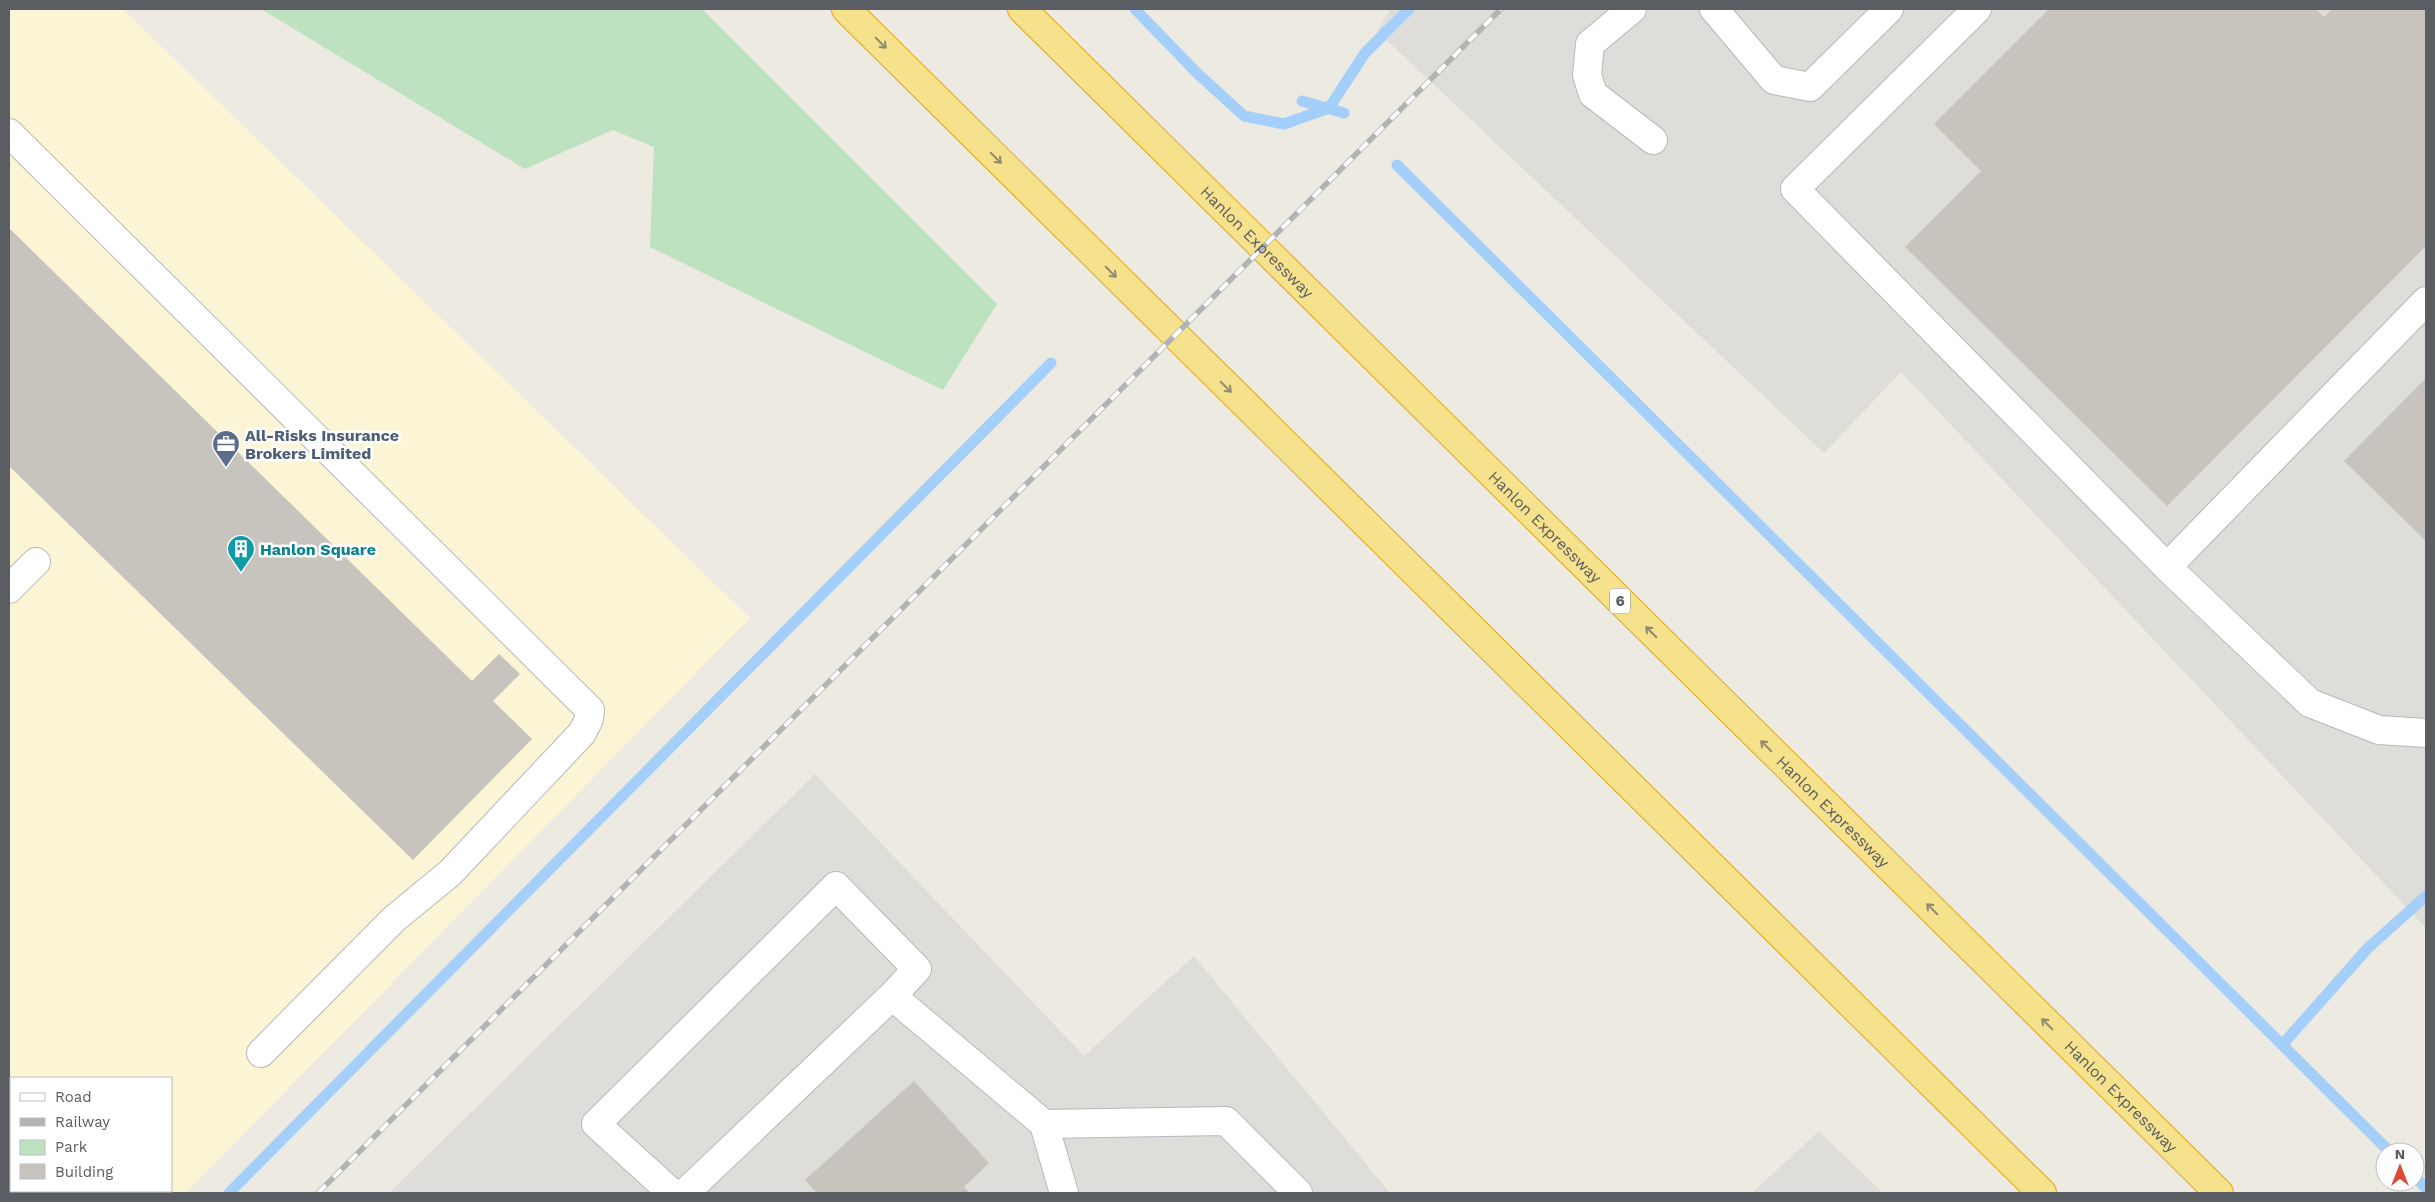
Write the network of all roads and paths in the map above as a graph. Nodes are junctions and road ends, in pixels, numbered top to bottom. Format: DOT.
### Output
graph roads {
  1 [pos="846,9"];
  2 [pos="1022,9"];
  3 [pos="1632,9"];
  4 [pos="1714,9"];
  5 [pos="1888,9"];
  6 [pos="1977,9"];
  7 [pos="9,133"];
  8 [pos="1653,140"];
  9 [pos="2426,301"];
  10 [pos="36,562"];
  11 [pos="2167,566"];
  12 [pos="9,589"];
  13 [pos="2426,733"];
  14 [pos="892,996"];
  15 [pos="262,1053"];
  16 [pos="1044,1124"];
  17 [pos="672,1193"];
  18 [pos="685,1193"];
  19 [pos="1064,1193"];
  20 [pos="1298,1193"];
  21 [pos="2042,1193"];
  22 [pos="2219,1193"];
  1 -- 21 [label="highway, one-way"];
  22 -- 2 [label="highway, Hanlon Expressway / 6, one-way"];
  3 -- 8 [label="street"];
  4 -- 5 [label="street"];
  6 -- 11 [label="street"];
  7 -- 15 [label="street"];
  9 -- 11 [label="street"];
  10 -- 12 [label="street"];
  11 -- 13 [label="street"];
  14 -- 16 [label="street"];
  14 -- 17 [label="street"];
  14 -- 18 [label="street"];
  16 -- 19 [label="street"];
  16 -- 20 [label="street"];
}
